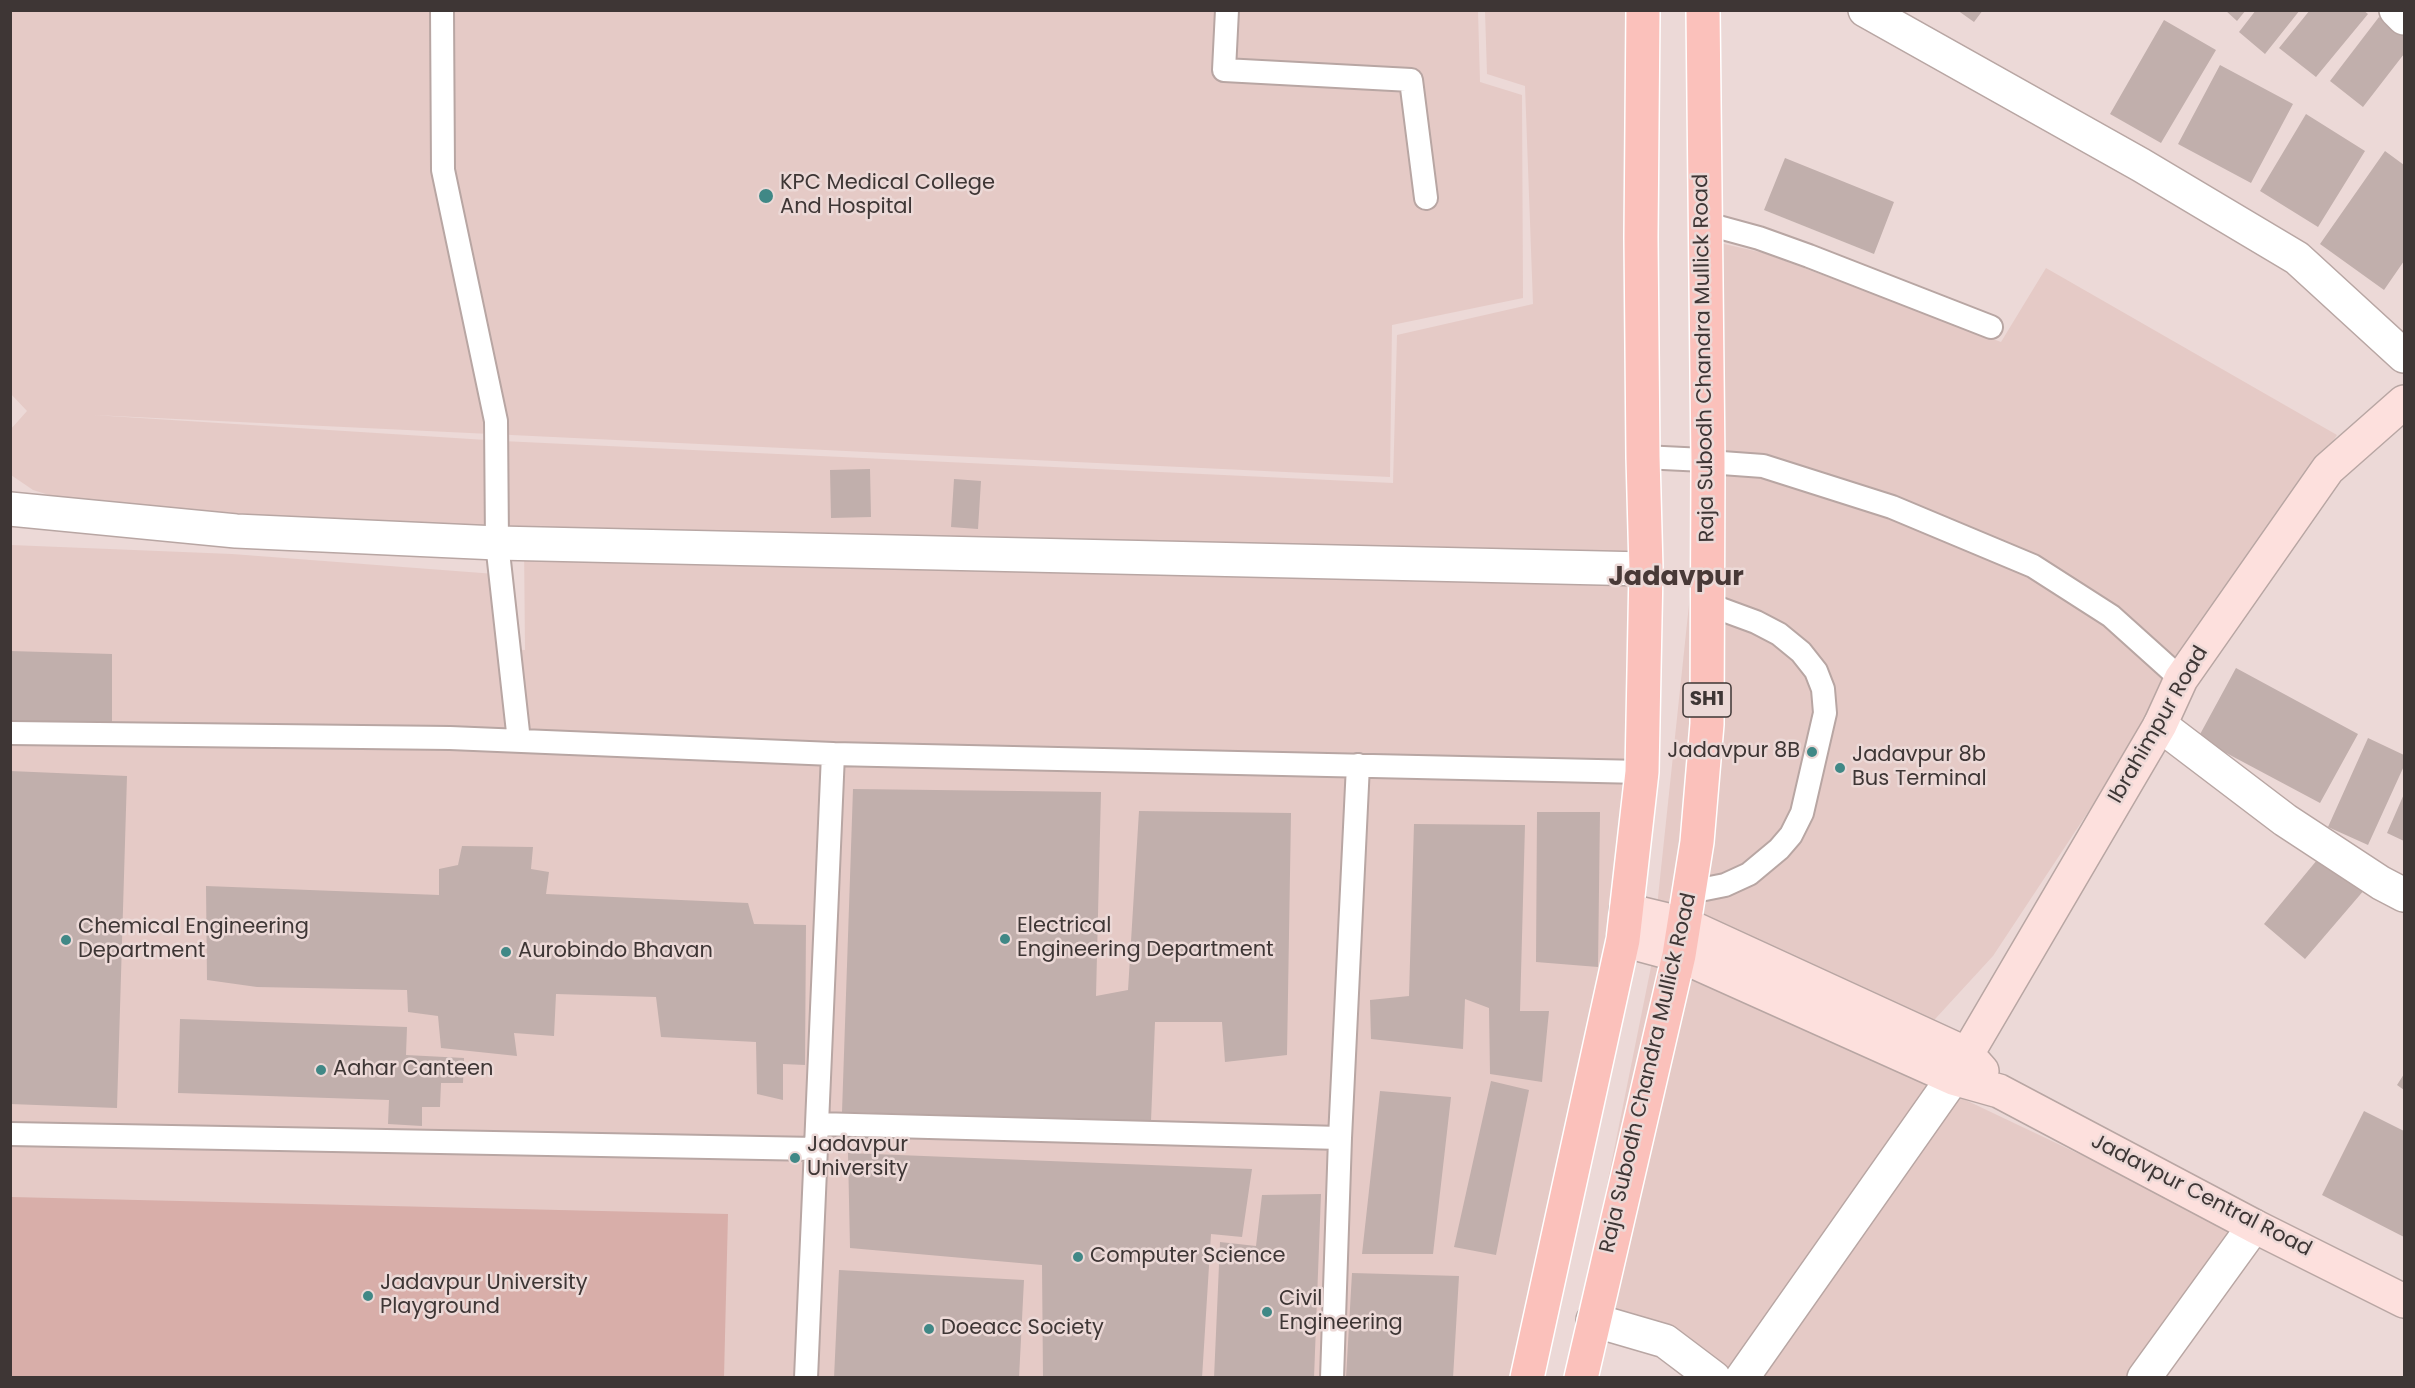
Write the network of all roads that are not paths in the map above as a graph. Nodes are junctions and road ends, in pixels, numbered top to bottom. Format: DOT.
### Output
graph roads {
  1 [pos="442,10"];
  2 [pos="1227,10"];
  3 [pos="1643,10"];
  4 [pos="1703,10"];
  5 [pos="1865,10"];
  6 [pos="2396,10"];
  7 [pos="2404,18"];
  8 [pos="1426,198"];
  9 [pos="1704,223"];
  10 [pos="1991,327"];
  11 [pos="2404,356"];
  12 [pos="2404,402"];
  13 [pos="1643,457"];
  14 [pos="1708,462"];
  15 [pos="12,506"];
  16 [pos="497,543"];
  17 [pos="1646,570"];
  18 [pos="1707,604"];
  19 [pos="2181,679"];
  20 [pos="2160,725"];
  21 [pos="10,734"];
  22 [pos="519,741"];
  23 [pos="833,754"];
  24 [pos="1358,765"];
  25 [pos="1642,772"];
  26 [pos="1690,892"];
  27 [pos="2404,895"];
  28 [pos="1624,925"];
  29 [pos="1682,940"];
  30 [pos="1960,1066"];
  31 [pos="817,1124"];
  32 [pos="10,1134"];
  33 [pos="1340,1138"];
  34 [pos="816,1149"];
  35 [pos="2254,1226"];
  36 [pos="2404,1301"];
  37 [pos="1593,1320"];
  38 [pos="806,1377"];
  39 [pos="1332,1377"];
  40 [pos="1527,1377"];
  41 [pos="1581,1377"];
  42 [pos="1714,1377"];
  43 [pos="1742,1377"];
  44 [pos="2144,1377"];
  1 -- 16 [label="lane"];
  2 -- 8 [label="lane"];
  3 -- 13 [label="main road"];
  4 -- 9 [label="main road, Raja Subodh Chandra Mullick Road / SH1"];
  5 -- 11 [label="street"];
  6 -- 7 [label="street"];
  9 -- 10 [label="lane"];
  9 -- 14 [label="main road, Raja Subodh Chandra Mullick Road / SH1"];
  12 -- 19 [label="street, Ibrahimpur Road"];
  13 -- 14 [label="lane"];
  13 -- 17 [label="main road"];
  14 -- 18 [label="main road, Raja Subodh Chandra Mullick Road / SH1"];
  14 -- 19 [label="lane"];
  15 -- 16 [label="street"];
  16 -- 17 [label="street"];
  16 -- 22 [label="lane"];
  17 -- 25 [label="main road"];
  18 -- 26 [label="main road, Raja Subodh Chandra Mullick Road / SH1"];
  18 -- 26 [label="lane"];
  19 -- 20 [label="street, Ibrahimpur Road"];
  20 -- 27 [label="street"];
  20 -- 30 [label="street, Ibrahimpur Road"];
  21 -- 22 [label="lane"];
  22 -- 23 [label="lane"];
  23 -- 24 [label="lane"];
  23 -- 31 [label="lane"];
  24 -- 25 [label="lane"];
  24 -- 33 [label="lane"];
  25 -- 28 [label="main road"];
  26 -- 29 [label="main road, Raja Subodh Chandra Mullick Road / SH1"];
  28 -- 29 [label="street, Jadavpur Central Road"];
  28 -- 40 [label="main road"];
  29 -- 30 [label="street, Jadavpur Central Road"];
  29 -- 37 [label="main road, Raja Subodh Chandra Mullick Road / SH1"];
  30 -- 35 [label="street, Jadavpur Central Road"];
  30 -- 43 [label="street"];
  31 -- 33 [label="lane"];
  31 -- 34 [label="lane"];
  32 -- 34 [label="lane"];
  33 -- 39 [label="lane"];
  34 -- 38 [label="lane"];
  35 -- 36 [label="street, Jadavpur Central Road"];
  35 -- 44 [label="street"];
  37 -- 41 [label="main road, Raja Subodh Chandra Mullick Road / SH1"];
  37 -- 42 [label="street"];
}
